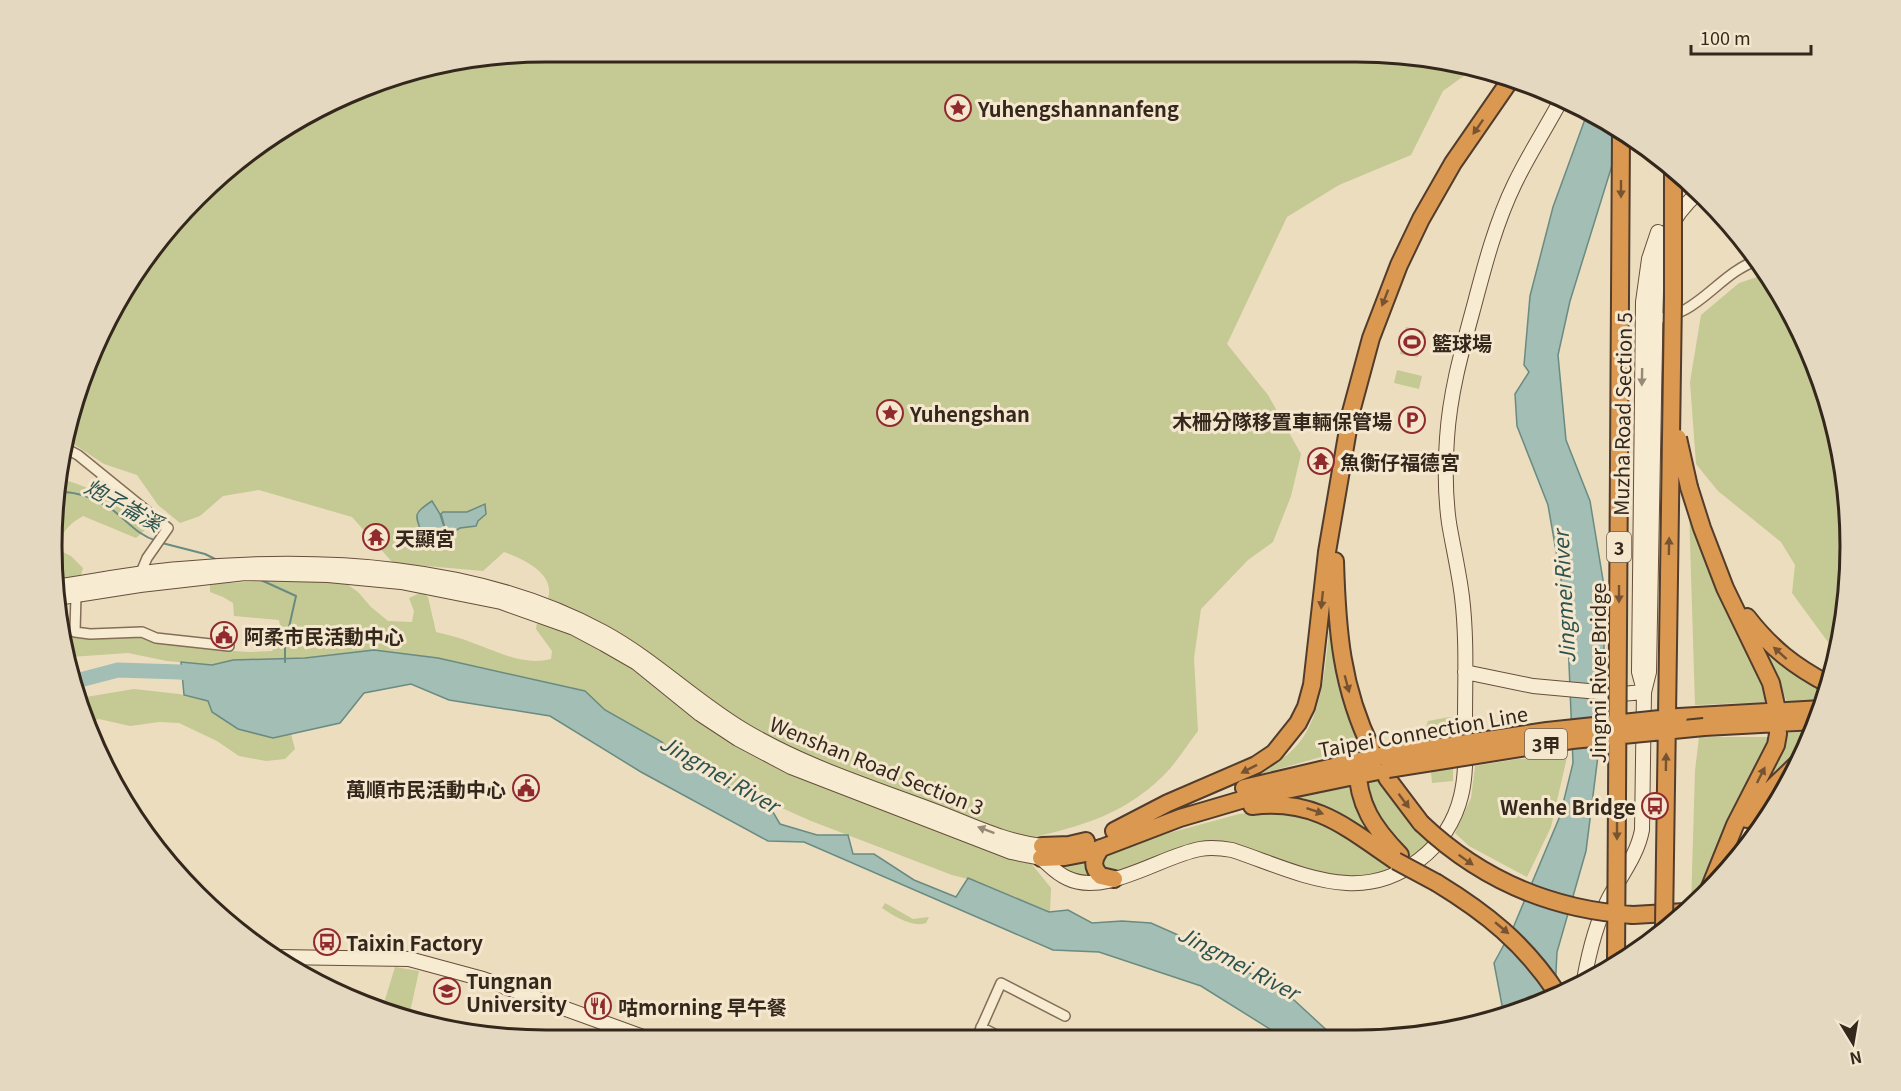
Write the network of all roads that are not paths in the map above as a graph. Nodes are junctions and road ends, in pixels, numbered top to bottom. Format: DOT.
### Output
graph roads {
  1 [pos="1506,85"];
  2 [pos="1559,106"];
  3 [pos="1622,142"];
  4 [pos="1672,180"];
  5 [pos="1687,193"];
  6 [pos="1693,198"];
  7 [pos="1749,264"];
  8 [pos="1673,298"];
  9 [pos="1649,319"];
  10 [pos="71,451"];
  11 [pos="1337,500"];
  12 [pos="1713,559"];
  13 [pos="140,580"];
  14 [pos="64,587"];
  15 [pos="76,595"];
  16 [pos="65,597"];
  17 [pos="229,646"];
  18 [pos="1465,672"];
  19 [pos="1820,680"];
  20 [pos="1639,693"];
  21 [pos="1810,711"];
  22 [pos="1777,717"];
  23 [pos="1807,720"];
  24 [pos="1382,763"];
  25 [pos="1357,768"];
  26 [pos="1778,782"];
  27 [pos="1738,826"];
  28 [pos="1155,827"];
  29 [pos="1114,831"];
  30 [pos="1101,848"];
  31 [pos="1042,852"];
  32 [pos="1399,858"];
  33 [pos="1719,865"];
  34 [pos="1114,879"];
  35 [pos="1670,913"];
  36 [pos="1664,918"];
  37 [pos="1616,953"];
  38 [pos="291,957"];
  39 [pos="1586,971"];
  40 [pos="1553,987"];
  41 [pos="1065,1016"];
  42 [pos="981,1027"];
  43 [pos="624,1030"];
  44 [pos="980,1030"];
  45 [pos="987,1030"];
  1 -- 11 [label="highway, one-way"];
  2 -- 18 [label="main road"];
  3 -- 37 [label="highway, Jingmi River Bridge / 3, one-way, bridge"];
  4 -- 8 [label="highway, bridge"];
  5 -- 9 [label="main road, Muzha Road Section 5"];
  6 -- 9 [label="main road, Muzha Road Section 5"];
  7 -- 9 [label="street"];
  8 -- 12 [label="highway, bridge"];
  36 -- 8 [label="highway, one-way, bridge"];
  9 -- 20 [label="main road, Muzha Road Section 5"];
  10 -- 13 [label="street"];
  11 -- 24 [label="highway, one-way"];
  11 -- 29 [label="highway, one-way"];
  19 -- 12 [label="highway, one-way"];
  12 -- 22 [label="highway"];
  13 -- 14 [label="main road"];
  13 -- 15 [label="main road"];
  13 -- 31 [label="main road, Wenshan Road Section 3"];
  15 -- 16 [label="main road"];
  15 -- 17 [label="street"];
  18 -- 20 [label="main road"];
  18 -- 34 [label="main road"];
  20 -- 39 [label="main road, Muzha Road Section 5"];
  21 -- 22 [label="highway, Taipei Connection Line / 3甲"];
  22 -- 23 [label="highway, Taipei Connection Line / 3甲"];
  22 -- 24 [label="highway, Taipei Connection Line / 3甲, bridge"];
  22 -- 24 [label="highway, Taipei Connection Line / 3甲, bridge"];
  27 -- 22 [label="highway, one-way"];
  24 -- 25 [label="highway, Taipei Connection Line / 3甲"];
  24 -- 35 [label="highway, one-way, bridge"];
  25 -- 28 [label="highway, Taipei Connection Line / 3甲"];
  25 -- 29 [label="highway, Taipei Connection Line / 3甲"];
  25 -- 32 [label="highway"];
  26 -- 27 [label="highway"];
  27 -- 33 [label="highway"];
  28 -- 30 [label="highway, Taipei Connection Line / 3甲"];
  28 -- 32 [label="highway, one-way"];
  29 -- 31 [label="highway, Taipei Connection Line / 3甲"];
  30 -- 31 [label="highway, Taipei Connection Line / 3甲"];
  30 -- 34 [label="highway"];
  31 -- 34 [label="main road"];
  32 -- 40 [label="highway, one-way, bridge"];
  38 -- 43 [label="main road"];
  41 -- 42 [label="street"];
  42 -- 44 [label="street"];
  42 -- 45 [label="street"];
}
